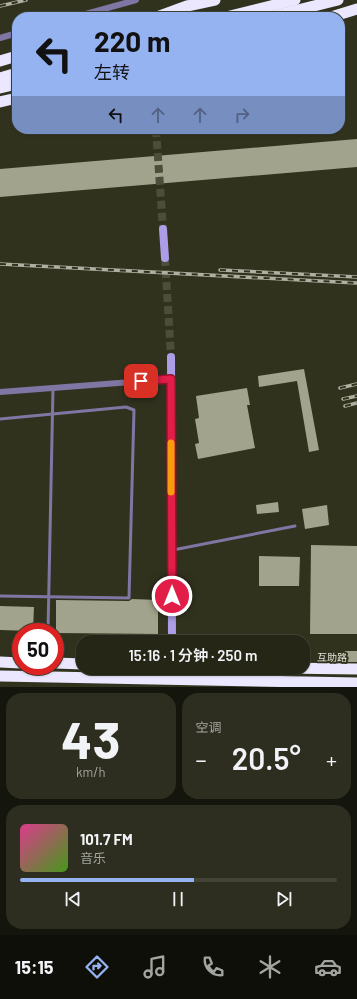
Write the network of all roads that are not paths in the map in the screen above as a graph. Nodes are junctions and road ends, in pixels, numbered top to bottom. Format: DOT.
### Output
graph roads {
  1 [pos="136,0"];
  2 [pos="215,0"];
  3 [pos="296,0"];
  4 [pos="338,0"];
  5 [pos="357,9"];
  6 [pos="94,12"];
  7 [pos="171,12"];
  8 [pos="247,12"];
  9 [pos="290,12"];
  10 [pos="345,13"];
  11 [pos="12,34"];
  12 [pos="0,38"];
  13 [pos="12,57"];
  14 [pos="0,61"];
  15 [pos="12,74"];
  16 [pos="0,78"];
  17 [pos="12,85"];
  18 [pos="0,88"];
  19 [pos="12,99"];
  20 [pos="0,102"];
  21 [pos="163,229"];
  22 [pos="164,258"];
  23 [pos="171,357"];
  24 [pos="171,379"];
  25 [pos="53,388"];
  26 [pos="0,392"];
  27 [pos="52,414"];
  28 [pos="0,419"];
  29 [pos="295,526"];
  30 [pos="171,550"];
  31 [pos="0,596"];
  32 [pos="49,596"];
  33 [pos="48,623"];
  34 [pos="172,635"];
  35 [pos="0,662"];
  36 [pos="12,663"];
  37 [pos="64,663"];
  38 [pos="76,664"];
  39 [pos="310,668"];
  40 [pos="357,669"];
  41 [pos="172,675"];
  42 [pos="0,676"];
  43 [pos="172,680"];
  44 [pos="190,684"];
  45 [pos="214,684"];
  46 [pos="226,684"];
  47 [pos="357,684"];
  1 -- 6 [label="street"];
  2 -- 7 [label="highway"];
  3 -- 8 [label="highway"];
  4 -- 9 [label="highway"];
  5 -- 10 [label="highway"];
  11 -- 12 [label="street"];
  13 -- 14 [label="highway"];
  15 -- 16 [label="highway"];
  17 -- 18 [label="highway"];
  19 -- 20 [label="highway"];
  21 -- 22 [label="main road"];
  23 -- 24 [label="main road"];
  24 -- 25 [label="street"];
  24 -- 30 [label="main road"];
  25 -- 26 [label="street"];
  25 -- 27 [label="lane"];
  27 -- 28 [label="lane"];
  27 -- 32 [label="lane"];
  27 -- 32 [label="lane"];
  29 -- 30 [label="lane"];
  30 -- 34 [label="main road"];
  31 -- 32 [label="lane"];
  32 -- 33 [label="lane"];
  35 -- 36 [label="highway"];
  37 -- 38 [label="highway"];
  39 -- 40 [label="highway, 互助路"];
  41 -- 43 [label="main road"];
  42 -- 43 [label="highway"];
  43 -- 44 [label="highway"];
  44 -- 45 [label="highway"];
  45 -- 46 [label="highway"];
  46 -- 47 [label="highway"];
}
